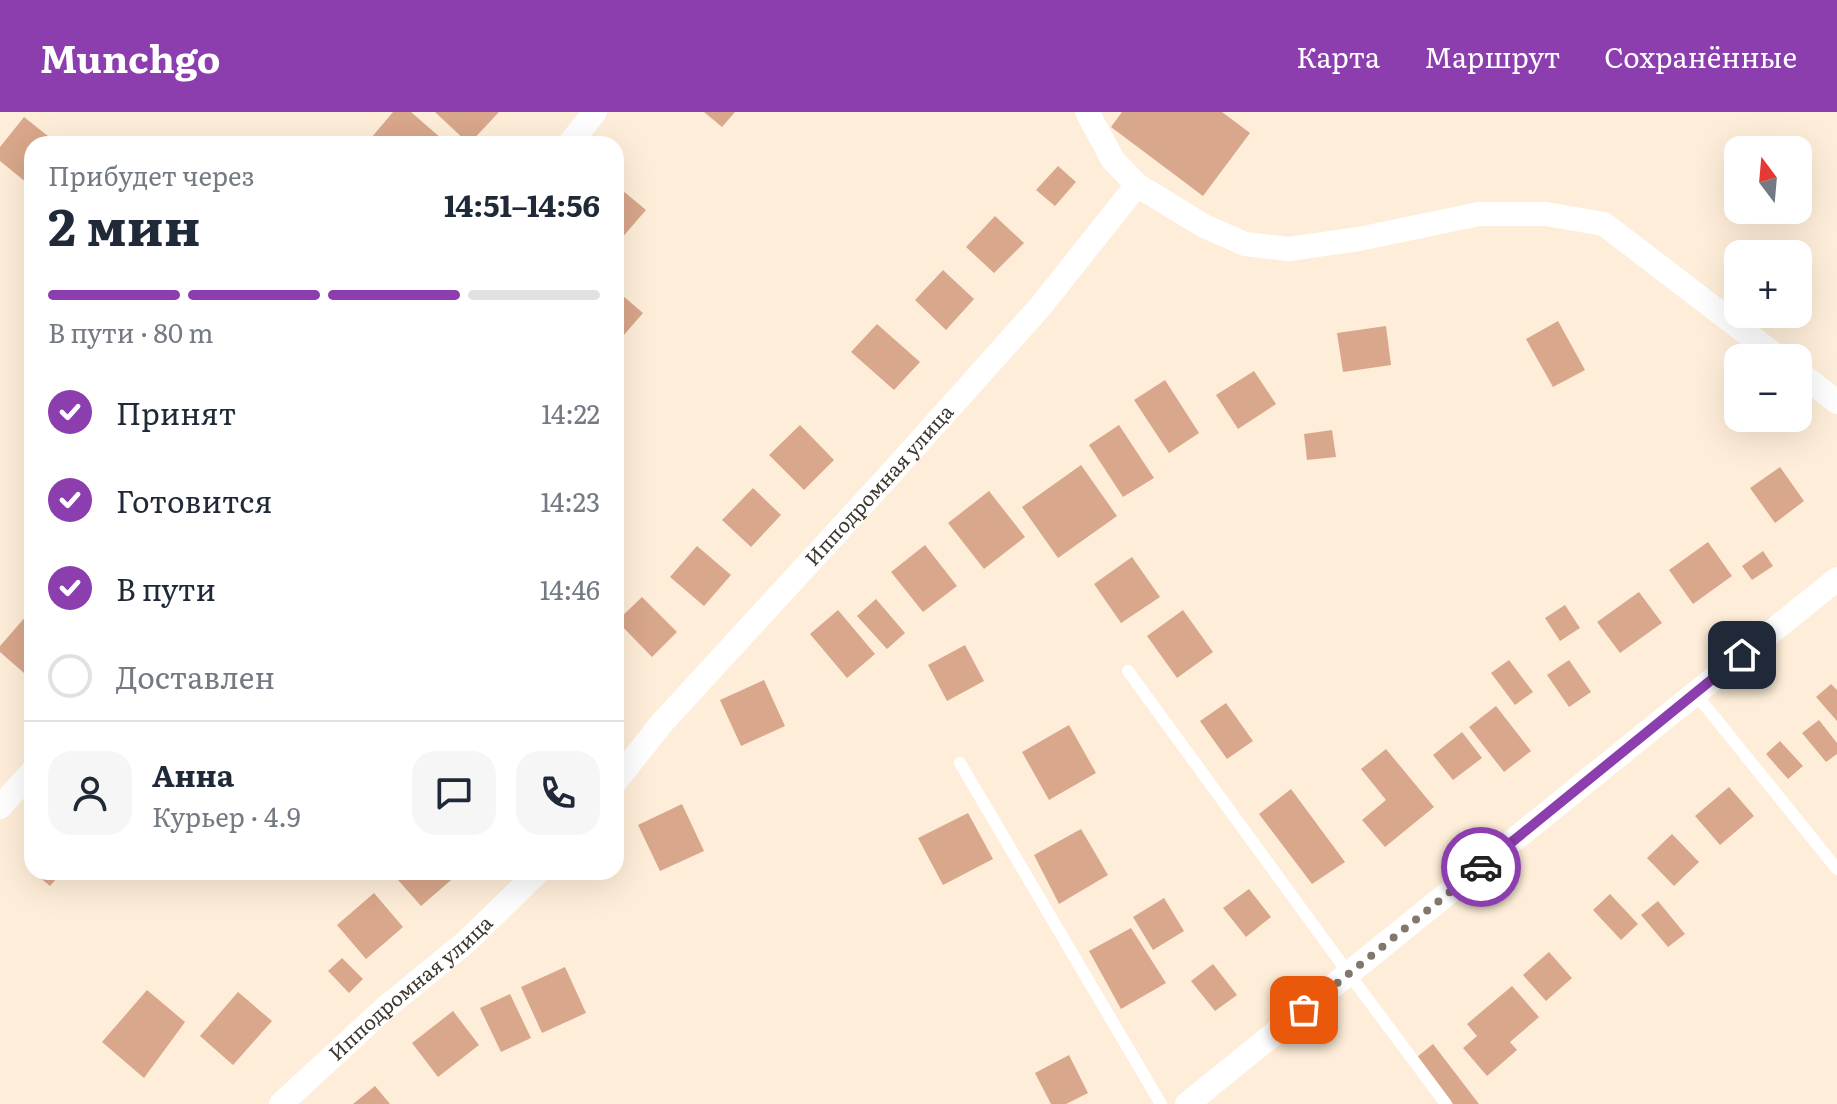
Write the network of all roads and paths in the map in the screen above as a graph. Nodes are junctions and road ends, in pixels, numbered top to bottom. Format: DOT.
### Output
graph roads {
  1 [pos="595,112"];
  2 [pos="1087,112"];
  3 [pos="576,136"];
  4 [pos="1137,185"];
  5 [pos="1761,344"];
  6 [pos="1812,383"];
  7 [pos="1837,402"];
  8 [pos="1837,579"];
  9 [pos="1128,671"];
  10 [pos="1695,693"];
  11 [pos="960,763"];
  12 [pos="624,771"];
  13 [pos="24,781"];
  14 [pos="0,807"];
  15 [pos="1837,869"];
  16 [pos="530,880"];
  17 [pos="1349,974"];
  18 [pos="1192,1103"];
  19 [pos="281,1104"];
  20 [pos="1161,1104"];
  21 [pos="1446,1104"];
  1 -- 3 [label="street"];
  2 -- 4 [label="street"];
  4 -- 5 [label="street"];
  4 -- 12 [label="street, Ипподромная улица"];
  6 -- 7 [label="street"];
  8 -- 10 [label="street"];
  9 -- 17 [label="lane"];
  10 -- 15 [label="lane"];
  10 -- 17 [label="street"];
  11 -- 20 [label="lane"];
  13 -- 14 [label="street"];
  16 -- 19 [label="street, Ипподромная улица"];
  17 -- 18 [label="street"];
  17 -- 21 [label="lane"];
}
